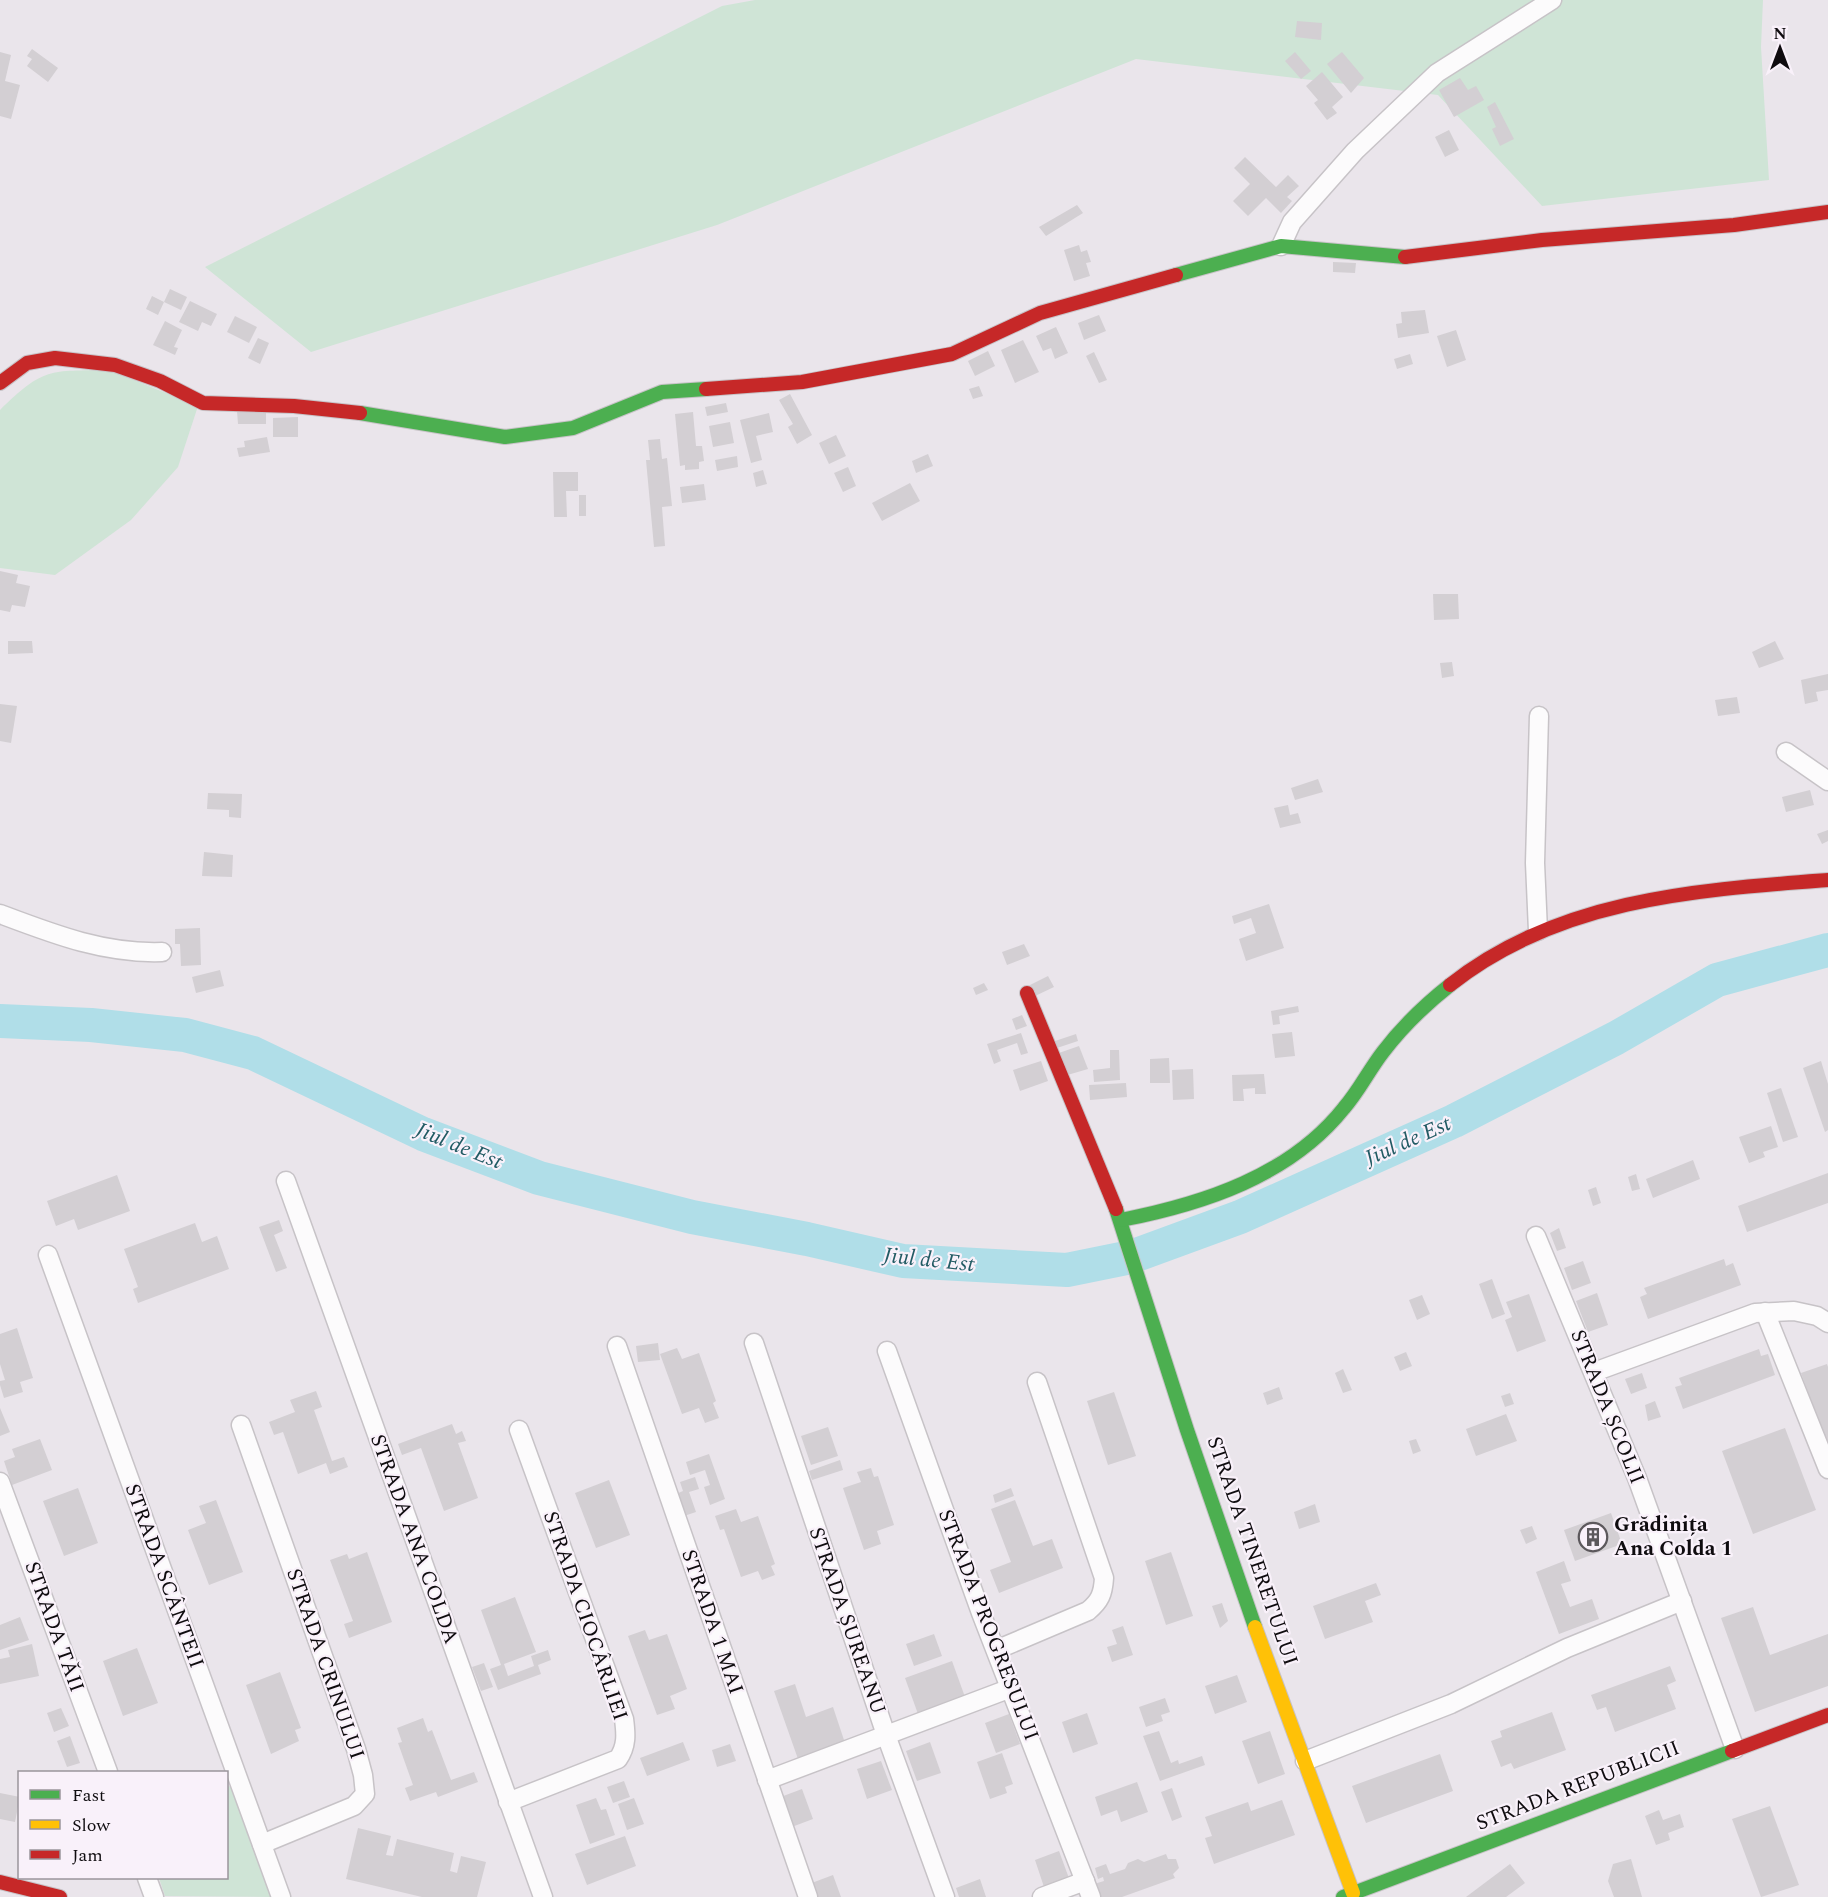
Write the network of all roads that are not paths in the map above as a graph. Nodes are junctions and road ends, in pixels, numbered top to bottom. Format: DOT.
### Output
graph roads {
  1 [pos="1552,0"];
  2 [pos="1828,212"];
  3 [pos="1281,246"];
  4 [pos="0,383"];
  5 [pos="1539,716"];
  6 [pos="1786,752"];
  7 [pos="1828,781"];
  8 [pos="1828,880"];
  9 [pos="0,914"];
  10 [pos="1538,931"];
  11 [pos="162,952"];
  12 [pos="1027,993"];
  13 [pos="286,1181"];
  14 [pos="1123,1227"];
  15 [pos="1536,1236"];
  16 [pos="48,1255"];
  17 [pos="1765,1312"];
  18 [pos="1828,1323"];
  19 [pos="753,1344"];
  20 [pos="617,1346"];
  21 [pos="887,1351"];
  22 [pos="1594,1372"];
  23 [pos="1037,1382"];
  24 [pos="241,1425"];
  25 [pos="519,1430"];
  26 [pos="1828,1469"];
  27 [pos="0,1482"];
  28 [pos="1682,1601"];
  29 [pos="996,1650"];
  30 [pos="1011,1688"];
  31 [pos="1828,1715"];
  32 [pos="886,1735"];
  33 [pos="1735,1749"];
  34 [pos="1305,1761"];
  35 [pos="107,1771"];
  36 [pos="767,1780"];
  37 [pos="508,1802"];
  38 [pos="262,1844"];
  39 [pos="147,1879"];
  40 [pos="0,1882"];
  41 [pos="1088,1889"];
  42 [pos="1348,1895"];
  43 [pos="60,1897"];
  44 [pos="154,1897"];
  45 [pos="281,1897"];
  46 [pos="543,1897"];
  47 [pos="808,1897"];
  48 [pos="945,1897"];
  49 [pos="1042,1897"];
  1 -- 3 [label="street"];
  2 -- 3 [label="street"];
  3 -- 4 [label="street"];
  5 -- 10 [label="street"];
  6 -- 7 [label="street"];
  8 -- 10 [label="street"];
  9 -- 11 [label="street"];
  10 -- 14 [label="street"];
  12 -- 14 [label="street, STRADA TINERETULUI"];
  13 -- 37 [label="street, STRADA ANA COLDA"];
  14 -- 34 [label="street, STRADA TINERETULUI"];
  15 -- 22 [label="street, STRADA ȘCOLII"];
  16 -- 38 [label="street, STRADA SCÂNTEII"];
  17 -- 18 [label="street"];
  17 -- 22 [label="street"];
  17 -- 26 [label="street"];
  19 -- 32 [label="street, STRADA ȘUREANU"];
  20 -- 36 [label="street, STRADA 1 MAI"];
  21 -- 29 [label="street, STRADA PROGRESULUI"];
  22 -- 28 [label="street, STRADA ȘCOLII"];
  23 -- 29 [label="street"];
  24 -- 38 [label="street, STRADA CRINULUI"];
  25 -- 37 [label="street, STRADA CIOCÂRLIEI"];
  27 -- 35 [label="street, STRADA TĂII"];
  28 -- 33 [label="street, STRADA ȘCOLII"];
  28 -- 34 [label="street"];
  29 -- 30 [label="street, STRADA PROGRESULUI"];
  30 -- 32 [label="street"];
  30 -- 41 [label="street, STRADA PROGRESULUI"];
  31 -- 33 [label="street, STRADA REPUBLICII"];
  32 -- 36 [label="street"];
  32 -- 48 [label="street, STRADA ȘUREANU"];
  33 -- 42 [label="street, STRADA REPUBLICII"];
  34 -- 42 [label="street, STRADA TINERETULUI"];
  36 -- 47 [label="street, STRADA 1 MAI"];
  37 -- 46 [label="street, STRADA ANA COLDA"];
  38 -- 45 [label="street, STRADA SCÂNTEII"];
  39 -- 44 [label="street"];
  40 -- 43 [label="street"];
  41 -- 49 [label="street"];
}
